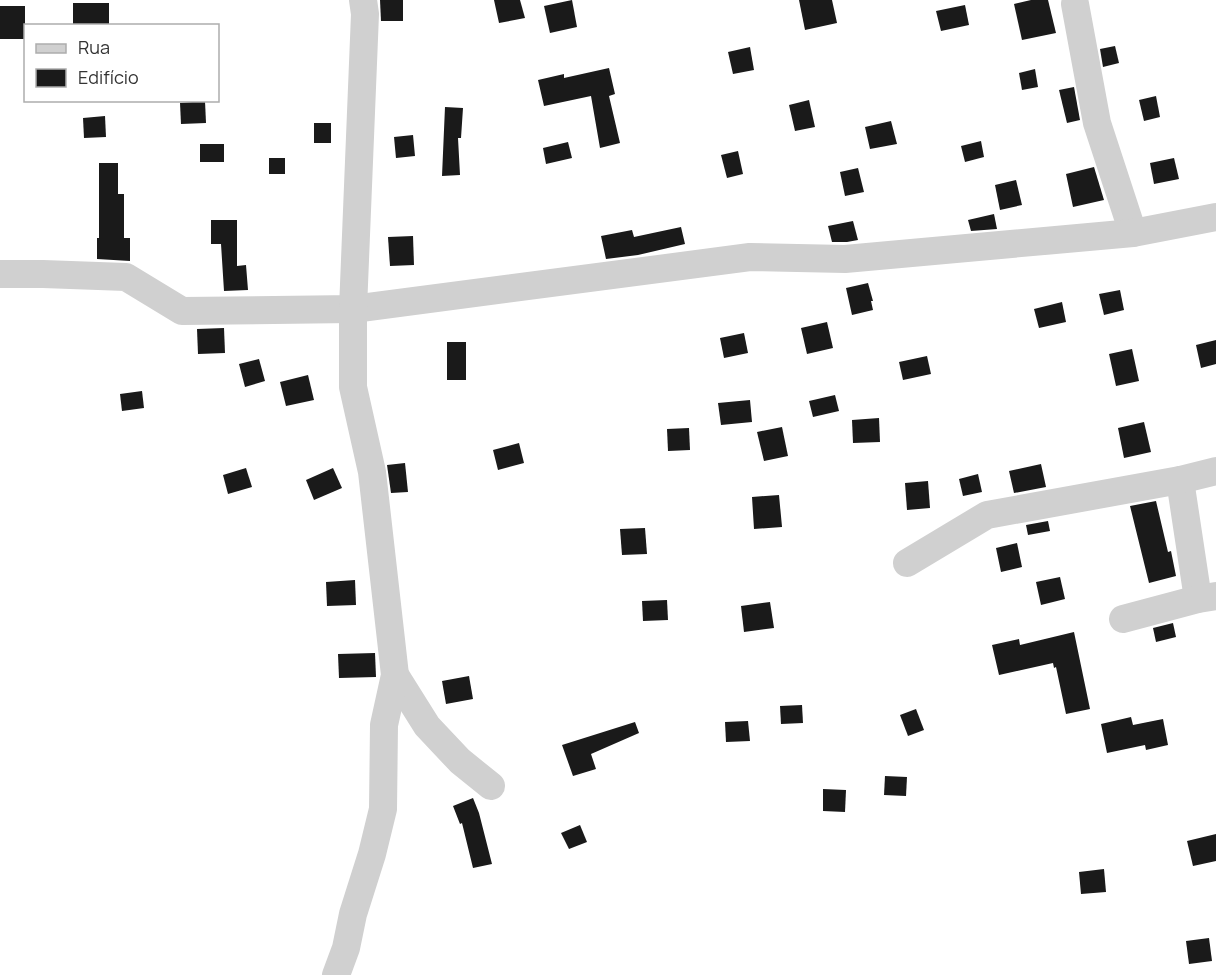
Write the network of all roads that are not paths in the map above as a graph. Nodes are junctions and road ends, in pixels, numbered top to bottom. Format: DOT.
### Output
graph roads {
  1 [pos="363,0"];
  2 [pos="1075,4"];
  3 [pos="1216,217"];
  4 [pos="1133,233"];
  5 [pos="0,274"];
  6 [pos="353,309"];
  7 [pos="1216,471"];
  8 [pos="1180,480"];
  9 [pos="907,563"];
  10 [pos="1207,597"];
  11 [pos="1124,619"];
  12 [pos="394,675"];
  13 [pos="491,786"];
  14 [pos="336,975"];
  1 -- 6 [label="street"];
  2 -- 4 [label="street"];
  3 -- 4 [label="street"];
  4 -- 6 [label="street"];
  5 -- 6 [label="street"];
  6 -- 12 [label="street"];
  7 -- 8 [label="street"];
  8 -- 9 [label="street"];
  8 -- 10 [label="street"];
  10 -- 11 [label="street"];
  12 -- 13 [label="street"];
  12 -- 14 [label="street"];
}
